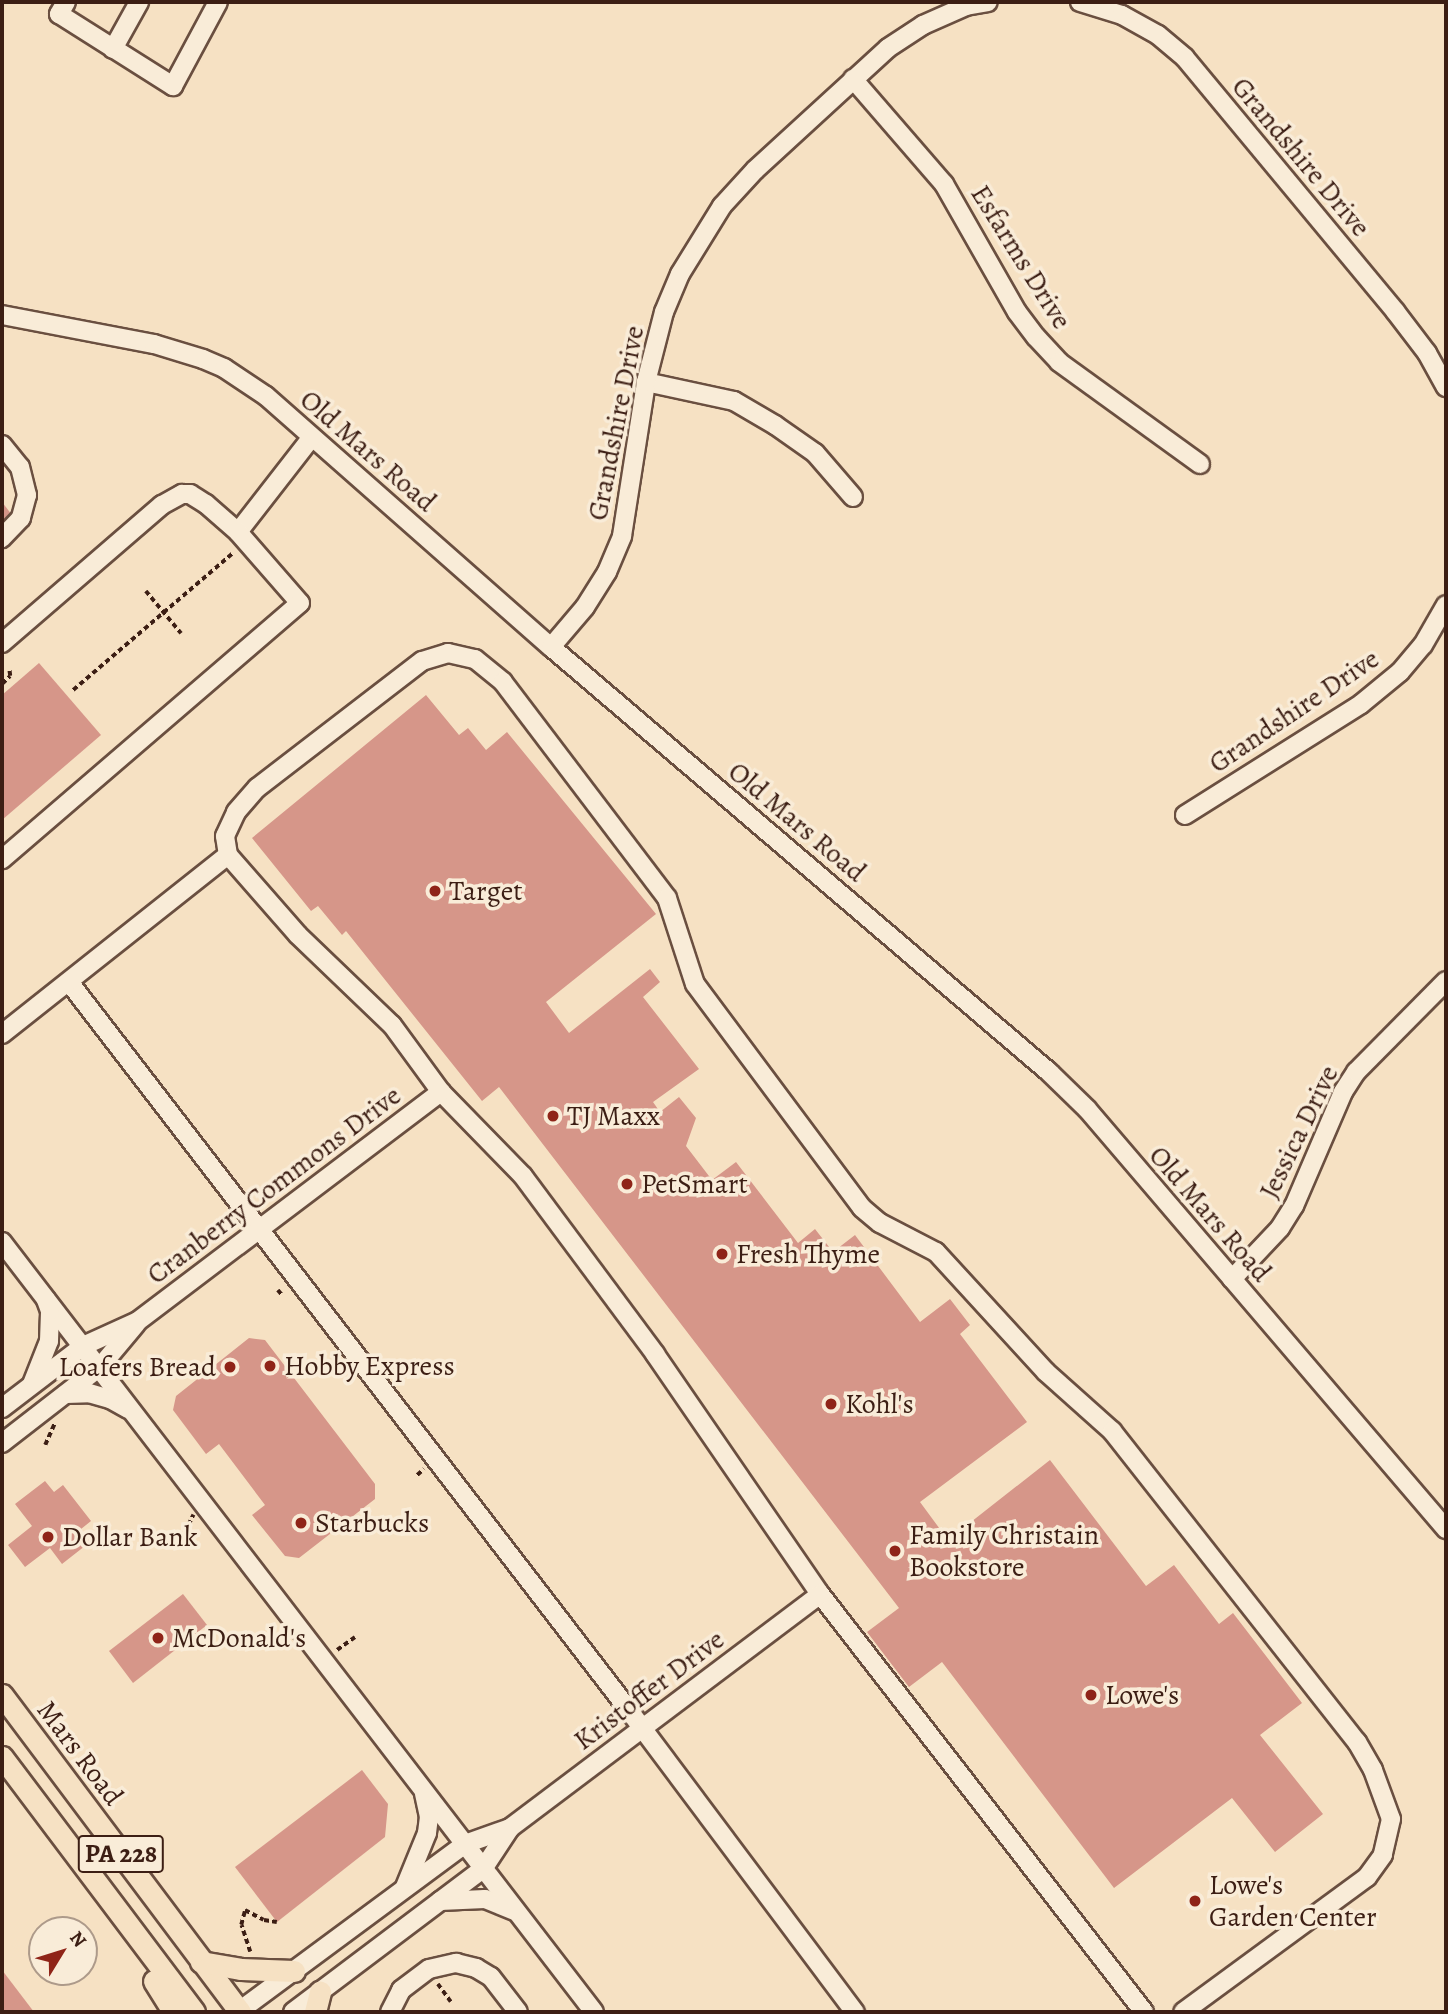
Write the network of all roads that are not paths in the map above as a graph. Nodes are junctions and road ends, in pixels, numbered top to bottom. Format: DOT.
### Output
graph roads {
  1 [pos="66,2"];
  2 [pos="139,2"];
  3 [pos="218,2"];
  4 [pos="988,2"];
  5 [pos="1080,2"];
  6 [pos="113,49"];
  7 [pos="853,79"];
  8 [pos="2,315"];
  9 [pos="646,383"];
  10 [pos="1446,387"];
  11 [pos="312,437"];
  12 [pos="2,445"];
  13 [pos="1200,464"];
  14 [pos="853,496"];
  15 [pos="2,538"];
  16 [pos="238,540"];
  17 [pos="1446,605"];
  18 [pos="2,643"];
  19 [pos="551,647"];
  20 [pos="1185,815"];
  21 [pos="228,855"];
  22 [pos="2,859"];
  23 [pos="1446,981"];
  24 [pos="69,982"];
  25 [pos="2,1034"];
  26 [pos="441,1092"];
  27 [pos="260,1229"];
  28 [pos="2,1242"];
  29 [pos="1231,1279"];
  30 [pos="45,1297"];
  31 [pos="138,1321"];
  32 [pos="83,1346"];
  33 [pos="100,1367"];
  34 [pos="30,1386"];
  35 [pos="66,1394"];
  36 [pos="2,1408"];
  37 [pos="136,1415"];
  38 [pos="2,1443"];
  39 [pos="1446,1529"];
  40 [pos="820,1594"];
  41 [pos="2,1695"];
  42 [pos="642,1728"];
  43 [pos="2,1757"];
  44 [pos="422,1787"];
  45 [pos="34,1799"];
  46 [pos="510,1828"];
  47 [pos="465,1844"];
  48 [pos="483,1869"];
  49 [pos="403,1890"];
  50 [pos="440,1901"];
  51 [pos="519,1915"];
  52 [pos="201,1962"];
  53 [pos="294,1971"];
  54 [pos="318,2002"];
  55 [pos="173,2012"];
  56 [pos="194,2012"];
  57 [pos="239,2012"];
  58 [pos="293,2012"];
  59 [pos="390,2012"];
  60 [pos="518,2012"];
  61 [pos="594,2012"];
  62 [pos="855,2012"];
  63 [pos="1144,2012"];
  64 [pos="1183,2012"];
  1 -- 6 [label="street"];
  2 -- 6 [label="street"];
  3 -- 6 [label="street"];
  4 -- 7 [label="street, Grandshire Drive"];
  5 -- 10 [label="street, Grandshire Drive"];
  7 -- 9 [label="street, Grandshire Drive"];
  7 -- 13 [label="street, Esfarms Drive"];
  8 -- 11 [label="street, Old Mars Road"];
  9 -- 14 [label="street"];
  9 -- 19 [label="street, Grandshire Drive"];
  11 -- 16 [label="street"];
  11 -- 19 [label="street, Old Mars Road"];
  12 -- 15 [label="street"];
  16 -- 18 [label="street"];
  16 -- 22 [label="street"];
  17 -- 20 [label="street, Grandshire Drive"];
  19 -- 29 [label="street, Old Mars Road"];
  21 -- 24 [label="street"];
  21 -- 26 [label="street"];
  21 -- 64 [label="street"];
  23 -- 29 [label="street, Jessica Drive"];
  24 -- 25 [label="street"];
  24 -- 27 [label="street"];
  26 -- 27 [label="street, Cranberry Commons Drive"];
  26 -- 40 [label="street"];
  27 -- 31 [label="street, Cranberry Commons Drive"];
  27 -- 42 [label="street"];
  28 -- 30 [label="street"];
  29 -- 39 [label="street, Old Mars Road"];
  30 -- 32 [label="street"];
  30 -- 34 [label="street"];
  31 -- 32 [label="street, Cranberry Commons Drive"];
  31 -- 33 [label="street, Cranberry Commons Drive"];
  32 -- 33 [label="street"];
  32 -- 34 [label="street, Cranberry Commons Drive"];
  33 -- 35 [label="street, Cranberry Commons Drive"];
  33 -- 37 [label="street"];
  34 -- 36 [label="street, Cranberry Commons Drive"];
  35 -- 37 [label="street"];
  35 -- 38 [label="street, Cranberry Commons Drive"];
  37 -- 44 [label="street"];
  40 -- 42 [label="street, Kristoffer Drive"];
  40 -- 63 [label="street"];
  41 -- 52 [label="main road, Mars Road / PA 228"];
  42 -- 46 [label="street, Kristoffer Drive"];
  42 -- 62 [label="street"];
  43 -- 45 [label="main road, PA 228"];
  44 -- 47 [label="street"];
  44 -- 49 [label="street"];
  45 -- 55 [label="main road"];
  45 -- 56 [label="main road, PA 228"];
  46 -- 47 [label="street, Kristoffer Drive"];
  46 -- 48 [label="street, Kristoffer Drive"];
  47 -- 48 [label="street"];
  47 -- 49 [label="street, Kristoffer Drive"];
  48 -- 50 [label="street, Kristoffer Drive"];
  48 -- 51 [label="street"];
  49 -- 53 [label="street, Kristoffer Drive"];
  50 -- 51 [label="street"];
  50 -- 54 [label="street, Kristoffer Drive"];
  51 -- 61 [label="street"];
  52 -- 53 [label="main road"];
  52 -- 57 [label="main road, Mars Road / PA 228"];
  53 -- 57 [label="street, Kristoffer Drive"];
  54 -- 58 [label="street, Kristoffer Drive"];
  59 -- 60 [label="street"];
}
